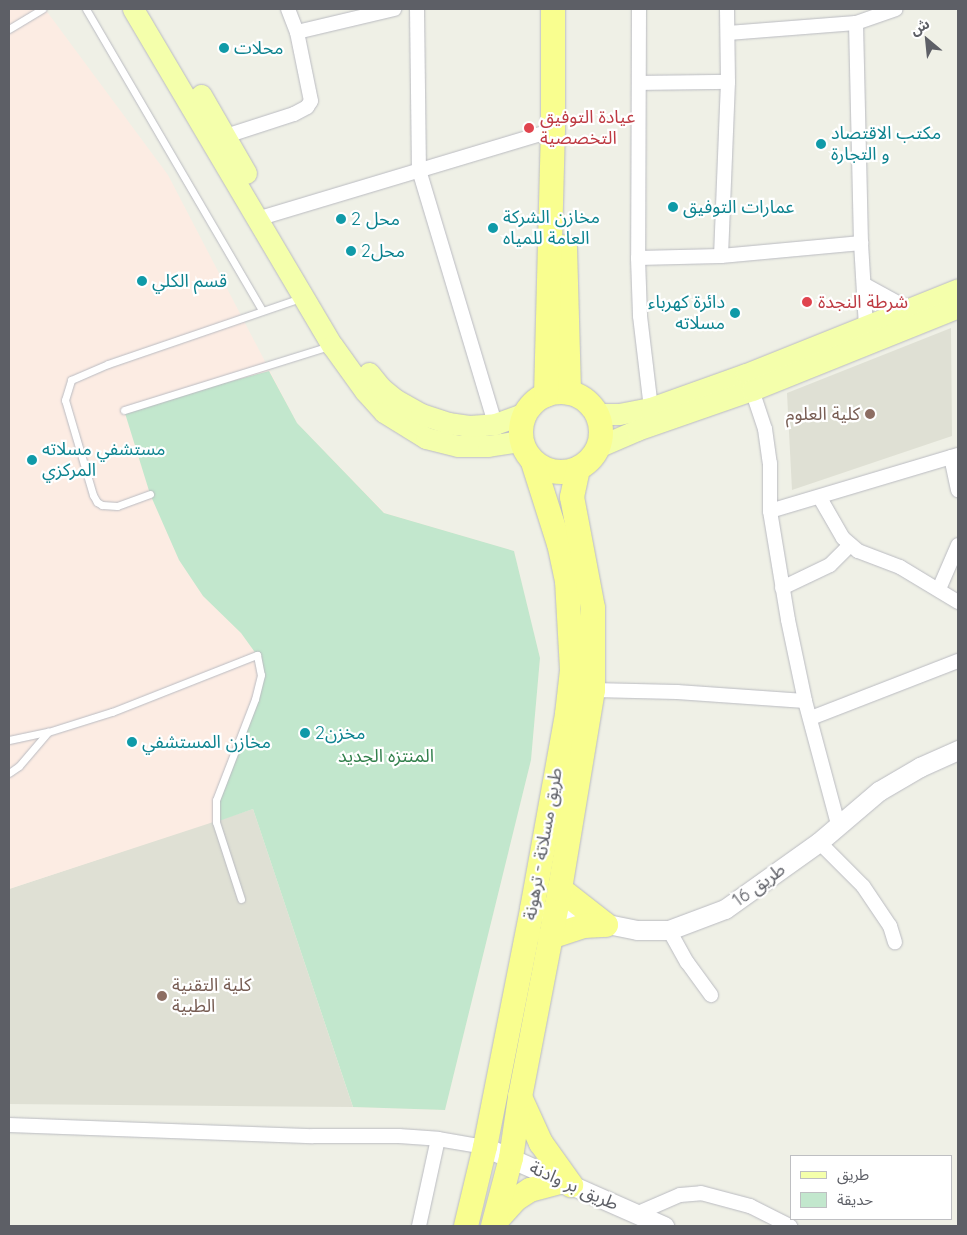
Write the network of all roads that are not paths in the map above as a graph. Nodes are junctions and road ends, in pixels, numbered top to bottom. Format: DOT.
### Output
graph roads {
  1 [pos="42,9"];
  2 [pos="86,9"];
  3 [pos="133,9"];
  4 [pos="148,9"];
  5 [pos="288,9"];
  6 [pos="394,9"];
  7 [pos="417,9"];
  8 [pos="553,9"];
  9 [pos="565,9"];
  10 [pos="639,9"];
  11 [pos="727,9"];
  12 [pos="896,9"];
  13 [pos="856,23"];
  14 [pos="9,29"];
  15 [pos="297,32"];
  16 [pos="728,33"];
  17 [pos="728,82"];
  18 [pos="641,84"];
  19 [pos="553,130"];
  20 [pos="226,136"];
  21 [pos="419,170"];
  22 [pos="263,217"];
  23 [pos="861,243"];
  24 [pos="721,256"];
  25 [pos="638,258"];
  26 [pos="865,285"];
  27 [pos="958,289"];
  28 [pos="310,295"];
  29 [pos="958,307"];
  30 [pos="909,309"];
  31 [pos="262,310"];
  32 [pos="866,326"];
  33 [pos="332,345"];
  34 [pos="752,390"];
  35 [pos="557,394"];
  36 [pos="651,408"];
  37 [pos="124,410"];
  38 [pos="525,413"];
  39 [pos="596,414"];
  40 [pos="495,424"];
  41 [pos="521,441"];
  42 [pos="598,447"];
  43 [pos="955,456"];
  44 [pos="534,462"];
  45 [pos="578,469"];
  46 [pos="958,490"];
  47 [pos="150,494"];
  48 [pos="820,498"];
  49 [pos="770,511"];
  50 [pos="850,545"];
  51 [pos="958,545"];
  52 [pos="782,588"];
  53 [pos="939,589"];
  54 [pos="958,602"];
  55 [pos="958,661"];
  56 [pos="593,690"];
  57 [pos="805,701"];
  58 [pos="812,718"];
  59 [pos="48,732"];
  60 [pos="9,740"];
  61 [pos="958,750"];
  62 [pos="9,773"];
  63 [pos="838,824"];
  64 [pos="819,842"];
  65 [pos="560,889"];
  66 [pos="241,899"];
  67 [pos="532,909"];
  68 [pos="555,914"];
  69 [pos="606,925"];
  70 [pos="669,930"];
  71 [pos="550,937"];
  72 [pos="895,942"];
  73 [pos="712,995"];
  74 [pos="520,1096"];
  75 [pos="9,1126"];
  76 [pos="438,1139"];
  77 [pos="486,1147"];
  78 [pos="511,1158"];
  79 [pos="567,1183"];
  80 [pos="636,1214"];
  81 [pos="493,1225"];
  82 [pos="419,1226"];
  83 [pos="466,1226"];
  84 [pos="664,1226"];
  85 [pos="790,1226"];
  1 -- 14 [label="lane"];
  2 -- 31 [label="lane"];
  3 -- 22 [label="main road"];
  4 -- 20 [label="main road"];
  5 -- 15 [label="street"];
  6 -- 15 [label="street"];
  7 -- 21 [label="street"];
  8 -- 19 [label="highway"];
  9 -- 35 [label="highway"];
  10 -- 18 [label="street"];
  11 -- 16 [label="street"];
  12 -- 13 [label="street"];
  13 -- 16 [label="street"];
  13 -- 23 [label="street"];
  15 -- 20 [label="street"];
  16 -- 17 [label="street"];
  17 -- 18 [label="street"];
  17 -- 24 [label="street"];
  18 -- 25 [label="street"];
  19 -- 21 [label="street"];
  19 -- 35 [label="highway"];
  20 -- 22 [label="main road"];
  21 -- 22 [label="street"];
  21 -- 40 [label="street"];
  22 -- 28 [label="main road"];
  23 -- 24 [label="street"];
  23 -- 26 [label="street"];
  24 -- 25 [label="street"];
  25 -- 36 [label="street"];
  26 -- 30 [label="street"];
  26 -- 32 [label="street"];
  27 -- 30 [label="main road"];
  28 -- 31 [label="lane"];
  28 -- 33 [label="main road"];
  28 -- 40 [label="main road"];
  29 -- 34 [label="main road"];
  30 -- 32 [label="main road"];
  31 -- 47 [label="lane"];
  32 -- 36 [label="main road"];
  33 -- 37 [label="lane"];
  33 -- 41 [label="main road"];
  34 -- 42 [label="main road"];
  34 -- 49 [label="street"];
  35 -- 38 [label="highway"];
  35 -- 39 [label="highway"];
  36 -- 39 [label="main road"];
  38 -- 40 [label="main road"];
  38 -- 41 [label="highway"];
  39 -- 42 [label="highway"];
  41 -- 44 [label="highway"];
  42 -- 45 [label="highway"];
  43 -- 46 [label="street"];
  43 -- 48 [label="street"];
  44 -- 45 [label="highway"];
  44 -- 67 [label="highway, طريق مسلاتة - ترهونة"];
  45 -- 56 [label="highway, طريق مسلاتة - ترهونة"];
  48 -- 49 [label="street"];
  48 -- 50 [label="street"];
  49 -- 52 [label="street"];
  50 -- 52 [label="street"];
  50 -- 53 [label="street"];
  51 -- 53 [label="street"];
  52 -- 57 [label="street"];
  53 -- 54 [label="street"];
  55 -- 58 [label="street"];
  56 -- 57 [label="street"];
  56 -- 65 [label="highway, طريق مسلاتة - ترهونة"];
  57 -- 58 [label="street"];
  58 -- 63 [label="street"];
  59 -- 60 [label="lane"];
  59 -- 62 [label="lane"];
  59 -- 66 [label="lane"];
  61 -- 63 [label="street, طريق 16"];
  63 -- 64 [label="street, طريق 16"];
  64 -- 70 [label="street, طريق 16"];
  64 -- 72 [label="street"];
  65 -- 68 [label="highway, طريق مسلاتة - ترهونة"];
  65 -- 69 [label="highway"];
  67 -- 68 [label="street, طريق 16"];
  67 -- 77 [label="highway, طريق مسلاتة - ترهونة"];
  68 -- 69 [label="street, طريق 16"];
  68 -- 71 [label="highway, طريق مسلاتة - ترهونة"];
  69 -- 70 [label="street, طريق 16"];
  69 -- 71 [label="highway"];
  70 -- 73 [label="street"];
  71 -- 74 [label="highway, طريق مسلاتة - ترهونة"];
  74 -- 78 [label="highway, طريق مسلاتة - ترهونة"];
  74 -- 79 [label="highway"];
  75 -- 76 [label="street"];
  76 -- 77 [label="street"];
  76 -- 82 [label="street"];
  77 -- 78 [label="street, طريق بر وادنة"];
  77 -- 83 [label="highway, طريق مسلاتة - ترهونة"];
  78 -- 79 [label="street, طريق بر وادنة"];
  78 -- 81 [label="highway, طريق مسلاتة - ترهونة"];
  79 -- 80 [label="street, طريق بر وادنة"];
  79 -- 81 [label="highway"];
  80 -- 84 [label="street, طريق بر وادنة"];
  80 -- 85 [label="street"];
}
